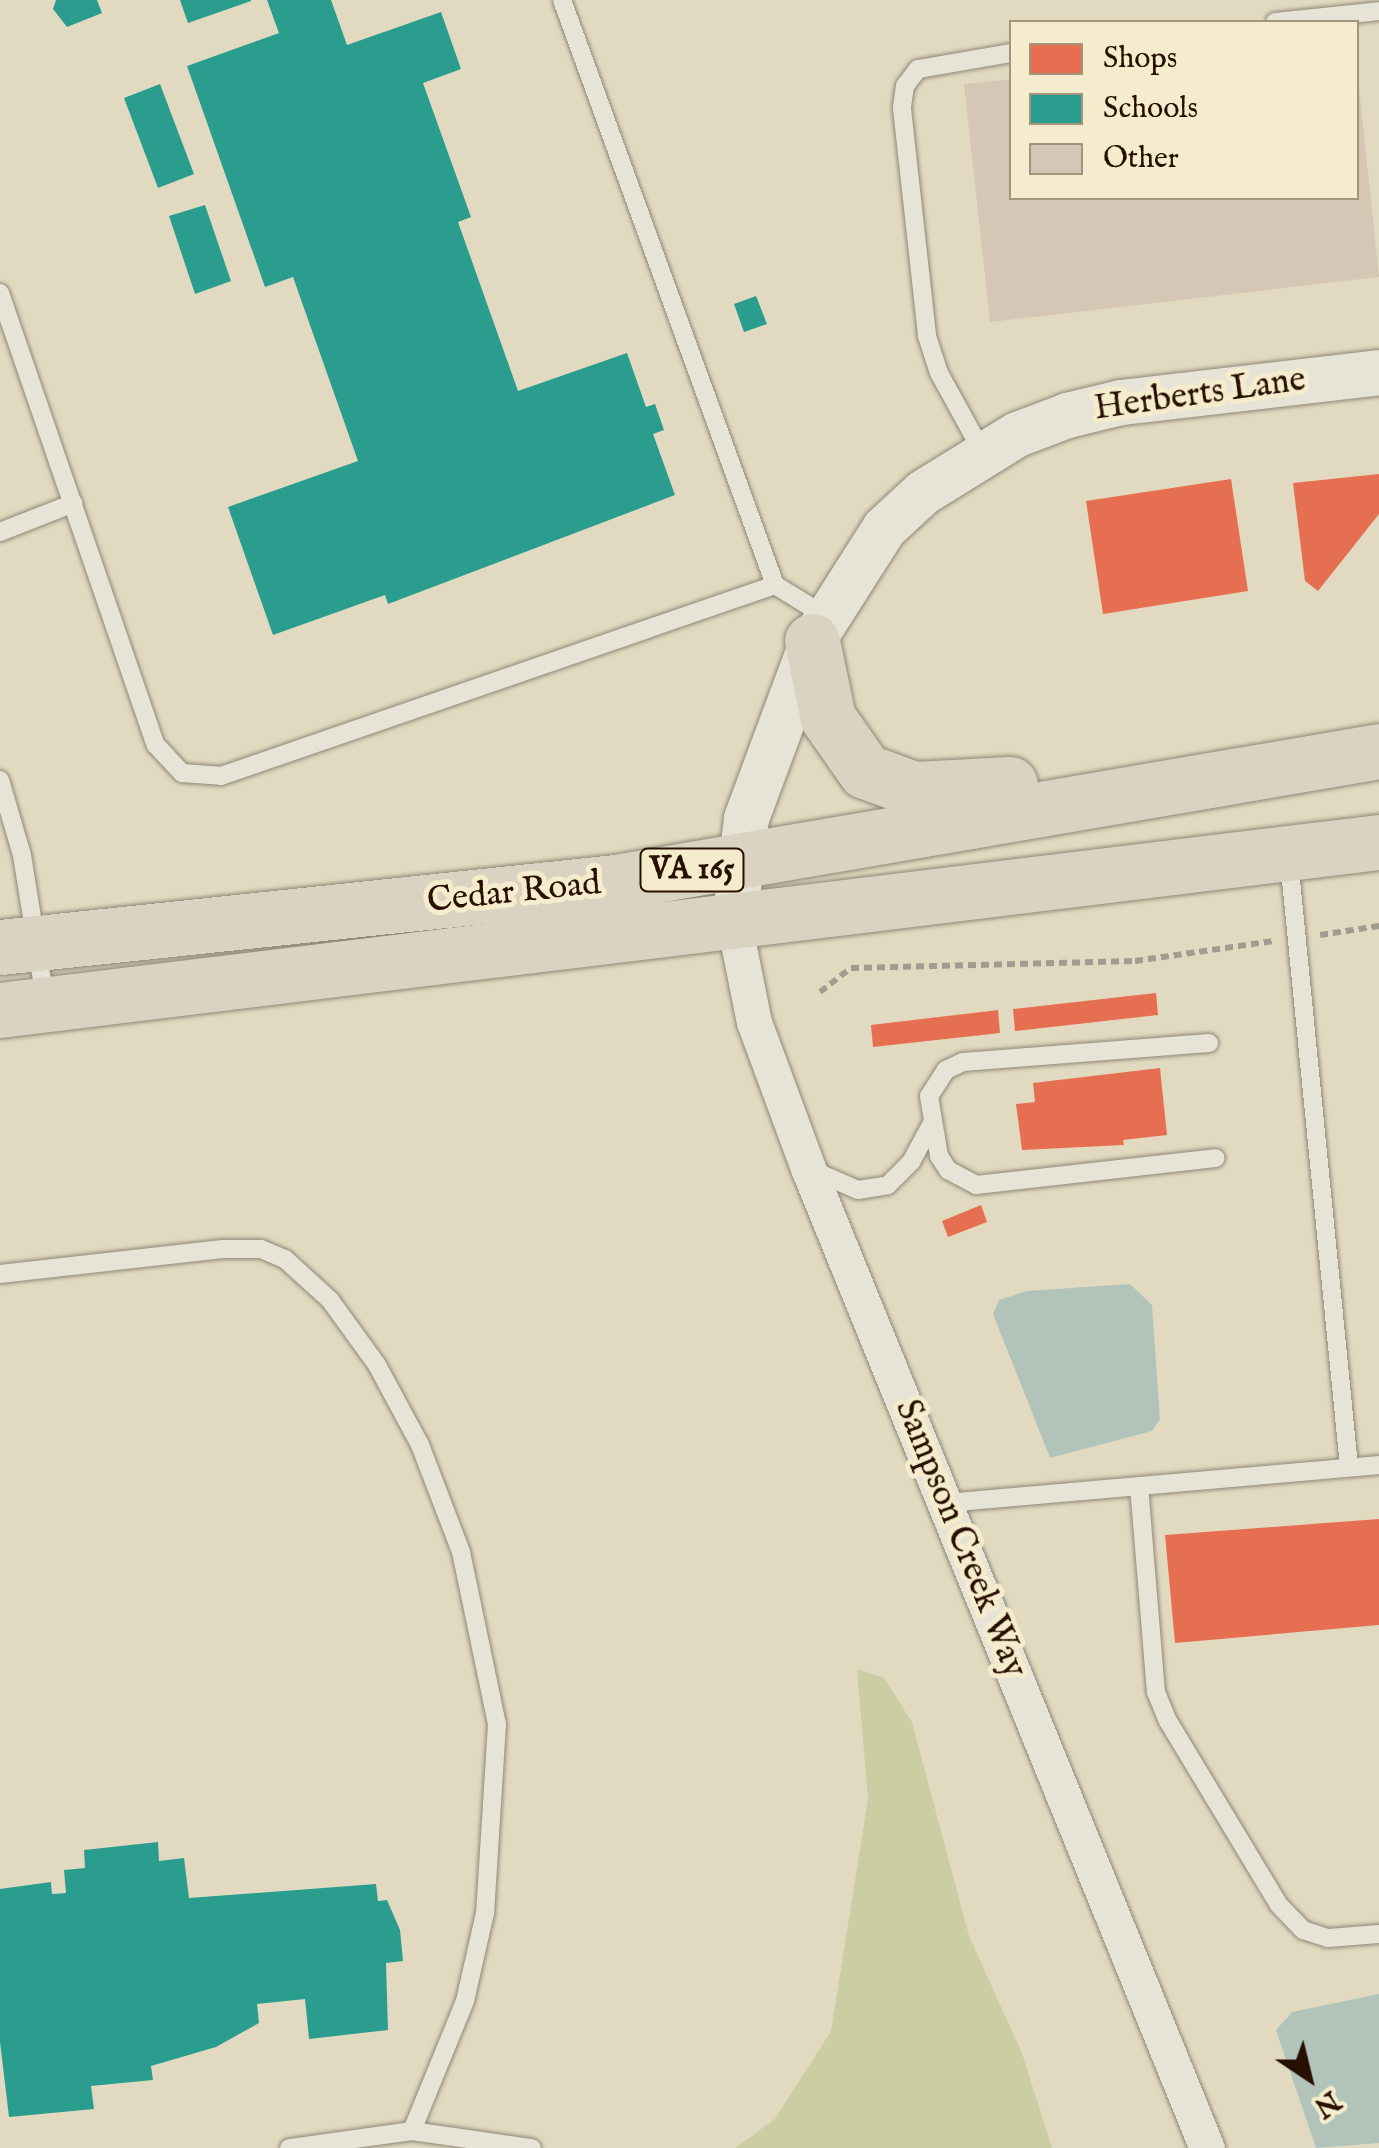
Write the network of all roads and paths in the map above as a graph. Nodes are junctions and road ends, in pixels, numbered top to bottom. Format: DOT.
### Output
graph roads {
  1 [pos="562,0"];
  2 [pos="1379,10"];
  3 [pos="1292,20"];
  4 [pos="1009,54"];
  5 [pos="0,293"];
  6 [pos="1379,372"];
  7 [pos="984,453"];
  8 [pos="74,504"];
  9 [pos="0,532"];
  10 [pos="774,586"];
  11 [pos="818,628"];
  12 [pos="1379,751"];
  13 [pos="0,780"];
  14 [pos="1174,784"];
  15 [pos="1379,842"];
  16 [pos="1289,855"];
  17 [pos="738,863"];
  18 [pos="734,923"];
  19 [pos="1379,926"];
  20 [pos="1296,938"];
  21 [pos="19,945"];
  22 [pos="820,992"];
  23 [pos="23,1007"];
  24 [pos="1209,1044"];
  25 [pos="931,1124"];
  26 [pos="1214,1158"];
  27 [pos="808,1168"];
  28 [pos="0,1274"];
  29 [pos="1379,1466"];
  30 [pos="1350,1467"];
  31 [pos="1139,1486"];
  32 [pos="946,1503"];
  33 [pos="1379,1934"];
  34 [pos="412,2131"];
  35 [pos="289,2148"];
  36 [pos="532,2148"];
  37 [pos="1207,2148"];
  1 -- 10 [label="lane"];
  2 -- 3 [label="lane"];
  4 -- 7 [label="lane"];
  5 -- 8 [label="lane"];
  6 -- 7 [label="street, Herberts Lane"];
  7 -- 11 [label="street, Herberts Lane"];
  8 -- 9 [label="lane"];
  8 -- 10 [label="lane"];
  10 -- 11 [label="lane"];
  11 -- 14 [label="main road"];
  11 -- 17 [label="street, Herberts Lane"];
  12 -- 14 [label="main road, Cedar Road / VA 165"];
  13 -- 21 [label="lane"];
  14 -- 17 [label="main road, Cedar Road / VA 165"];
  15 -- 16 [label="main road, Cedar Road / VA 165"];
  16 -- 18 [label="main road, Cedar Road / VA 165"];
  16 -- 20 [label="lane"];
  17 -- 18 [label="street, Herberts Lane"];
  17 -- 21 [label="main road, Cedar Road / VA 165"];
  18 -- 23 [label="main road, Cedar Road / VA 165"];
  18 -- 27 [label="street, Sampson Creek Way"];
  19 -- 20 [label="path"];
  20 -- 22 [label="path"];
  20 -- 30 [label="lane"];
  21 -- 23 [label="lane"];
  24 -- 25 [label="lane"];
  25 -- 26 [label="lane"];
  25 -- 27 [label="lane"];
  27 -- 32 [label="street, Sampson Creek Way"];
  28 -- 34 [label="lane"];
  29 -- 30 [label="lane"];
  30 -- 31 [label="lane"];
  31 -- 32 [label="lane"];
  31 -- 33 [label="lane"];
  32 -- 37 [label="street, Sampson Creek Way"];
  34 -- 35 [label="lane"];
  34 -- 36 [label="lane"];
}
